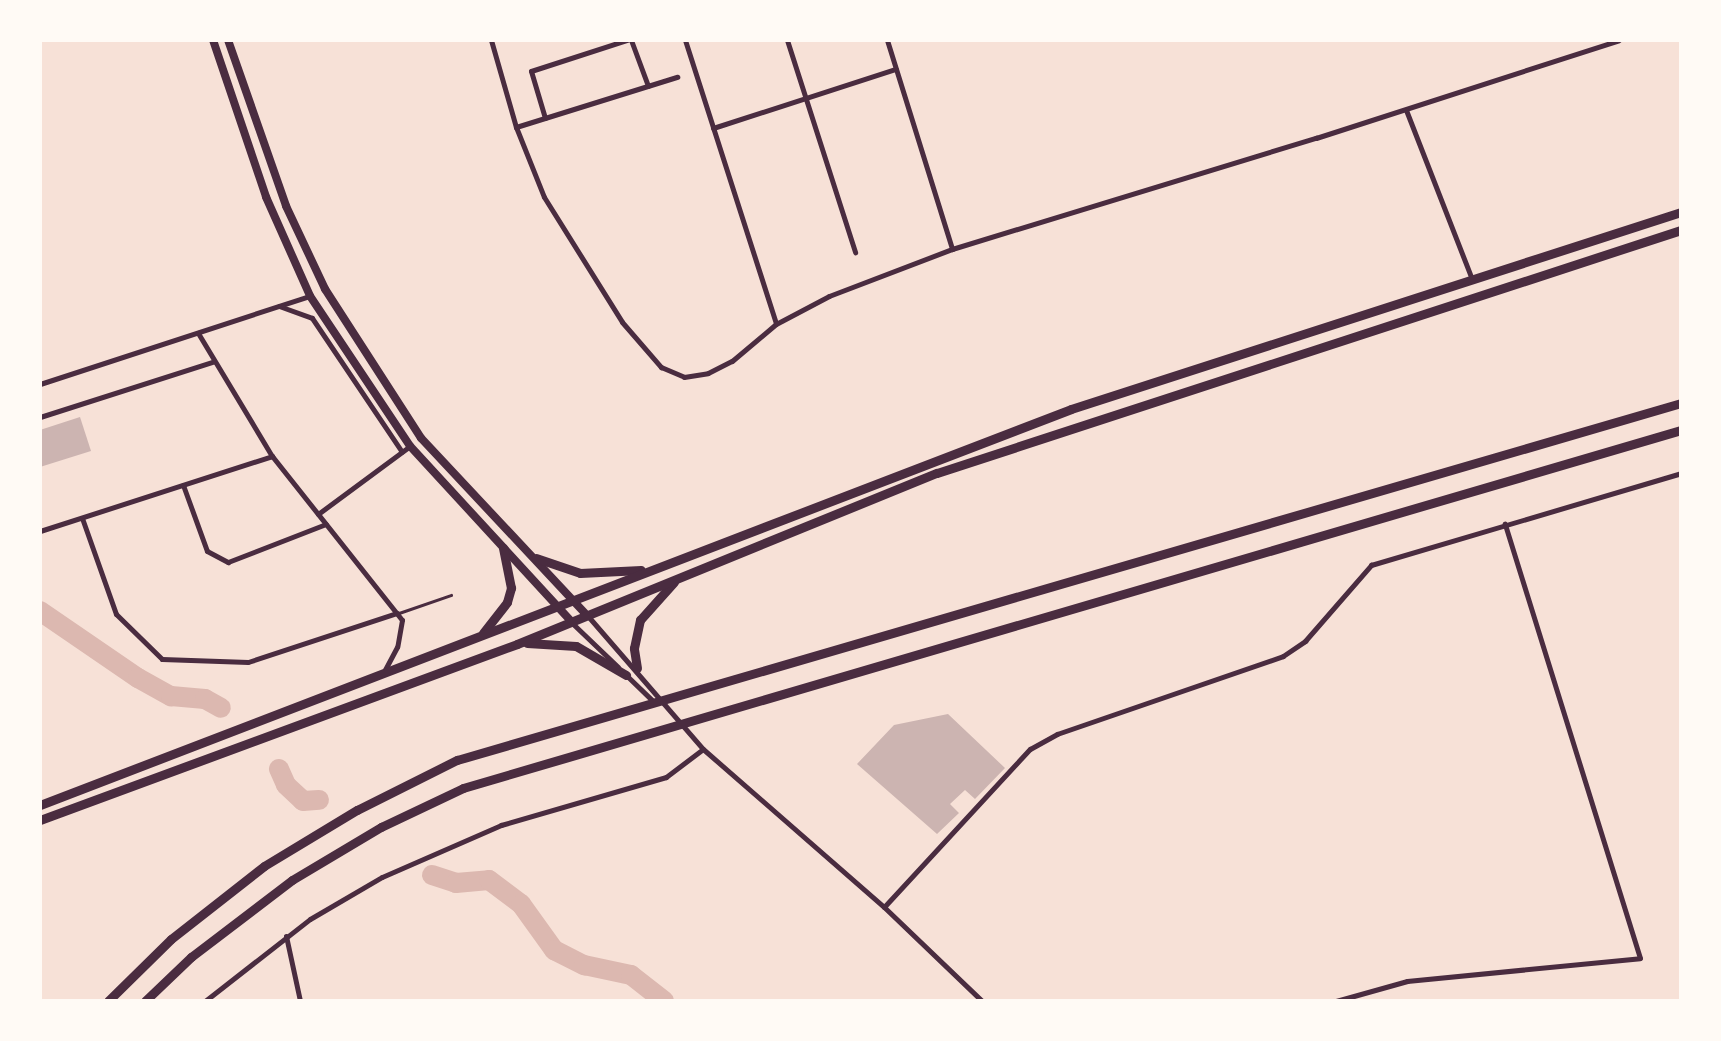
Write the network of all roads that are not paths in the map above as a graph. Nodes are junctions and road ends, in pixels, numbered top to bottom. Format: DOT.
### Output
graph roads {
  1 [pos="213,40"];
  2 [pos="228,40"];
  3 [pos="491,40"];
  4 [pos="629,40"];
  5 [pos="685,40"];
  6 [pos="787,40"];
  7 [pos="887,40"];
  8 [pos="1618,40"];
  9 [pos="896,70"];
  10 [pos="677,78"];
  11 [pos="648,86"];
  12 [pos="806,98"];
  13 [pos="1406,110"];
  14 [pos="544,118"];
  15 [pos="516,127"];
  16 [pos="713,128"];
  17 [pos="1681,212"];
  18 [pos="1681,230"];
  19 [pos="952,249"];
  20 [pos="855,252"];
  21 [pos="1472,279"];
  22 [pos="310,296"];
  23 [pos="278,306"];
  24 [pos="776,324"];
  25 [pos="198,333"];
  26 [pos="212,362"];
  27 [pos="40,384"];
  28 [pos="1681,403"];
  29 [pos="40,418"];
  30 [pos="1681,430"];
  31 [pos="406,449"];
  32 [pos="272,456"];
  33 [pos="1681,473"];
  34 [pos="183,485"];
  35 [pos="318,514"];
  36 [pos="82,518"];
  37 [pos="326,524"];
  38 [pos="1505,524"];
  39 [pos="40,532"];
  40 [pos="503,548"];
  41 [pos="536,558"];
  42 [pos="643,571"];
  43 [pos="676,580"];
  44 [pos="451,596"];
  45 [pos="572,599"];
  46 [pos="556,606"];
  47 [pos="398,613"];
  48 [pos="585,613"];
  49 [pos="570,620"];
  50 [pos="481,635"];
  51 [pos="517,644"];
  52 [pos="637,668"];
  53 [pos="383,672"];
  54 [pos="626,675"];
  55 [pos="666,708"];
  56 [pos="703,749"];
  57 [pos="40,805"];
  58 [pos="40,820"];
  59 [pos="884,907"];
  60 [pos="286,936"];
  61 [pos="108,1001"];
  62 [pos="144,1001"];
  63 [pos="206,1001"];
  64 [pos="300,1001"];
  65 [pos="982,1001"];
  66 [pos="1336,1001"];
  1 -- 22 [label="main road"];
  2 -- 41 [label="main road"];
  3 -- 15 [label="street"];
  4 -- 11 [label="street"];
  4 -- 14 [label="street"];
  5 -- 16 [label="street"];
  6 -- 12 [label="street"];
  7 -- 9 [label="street"];
  8 -- 13 [label="street"];
  9 -- 12 [label="street"];
  9 -- 19 [label="street"];
  10 -- 11 [label="street"];
  11 -- 14 [label="street"];
  12 -- 16 [label="street"];
  12 -- 20 [label="street"];
  13 -- 19 [label="street"];
  13 -- 21 [label="street"];
  14 -- 15 [label="street"];
  15 -- 24 [label="street"];
  16 -- 24 [label="street"];
  17 -- 21 [label="highway"];
  18 -- 43 [label="highway"];
  19 -- 24 [label="street"];
  21 -- 42 [label="highway"];
  22 -- 23 [label="street"];
  22 -- 31 [label="main road"];
  23 -- 25 [label="street"];
  23 -- 31 [label="street"];
  25 -- 26 [label="street"];
  25 -- 27 [label="street"];
  26 -- 29 [label="street"];
  26 -- 32 [label="street"];
  28 -- 61 [label="highway"];
  30 -- 62 [label="highway"];
  31 -- 35 [label="street"];
  31 -- 40 [label="main road"];
  32 -- 34 [label="street"];
  32 -- 35 [label="street"];
  33 -- 38 [label="street"];
  34 -- 36 [label="street"];
  34 -- 37 [label="street"];
  35 -- 37 [label="street"];
  36 -- 39 [label="street"];
  36 -- 47 [label="street"];
  37 -- 47 [label="street"];
  38 -- 59 [label="street"];
  38 -- 66 [label="street"];
  40 -- 46 [label="main road"];
  40 -- 50 [label="highway"];
  41 -- 42 [label="highway"];
  41 -- 45 [label="main road"];
  42 -- 45 [label="highway"];
  43 -- 48 [label="highway"];
  43 -- 52 [label="highway"];
  44 -- 47 [label="lane"];
  45 -- 46 [label="highway"];
  45 -- 48 [label="main road"];
  46 -- 49 [label="main road"];
  46 -- 50 [label="highway"];
  47 -- 53 [label="street"];
  48 -- 49 [label="highway"];
  48 -- 52 [label="street"];
  49 -- 51 [label="highway"];
  49 -- 54 [label="street"];
  50 -- 53 [label="highway"];
  51 -- 54 [label="highway"];
  51 -- 58 [label="highway"];
  52 -- 55 [label="street"];
  53 -- 57 [label="highway"];
  54 -- 55 [label="street"];
  55 -- 56 [label="street"];
  56 -- 59 [label="street"];
  56 -- 60 [label="street"];
  59 -- 65 [label="street"];
  60 -- 63 [label="street"];
  60 -- 64 [label="street"];
}
